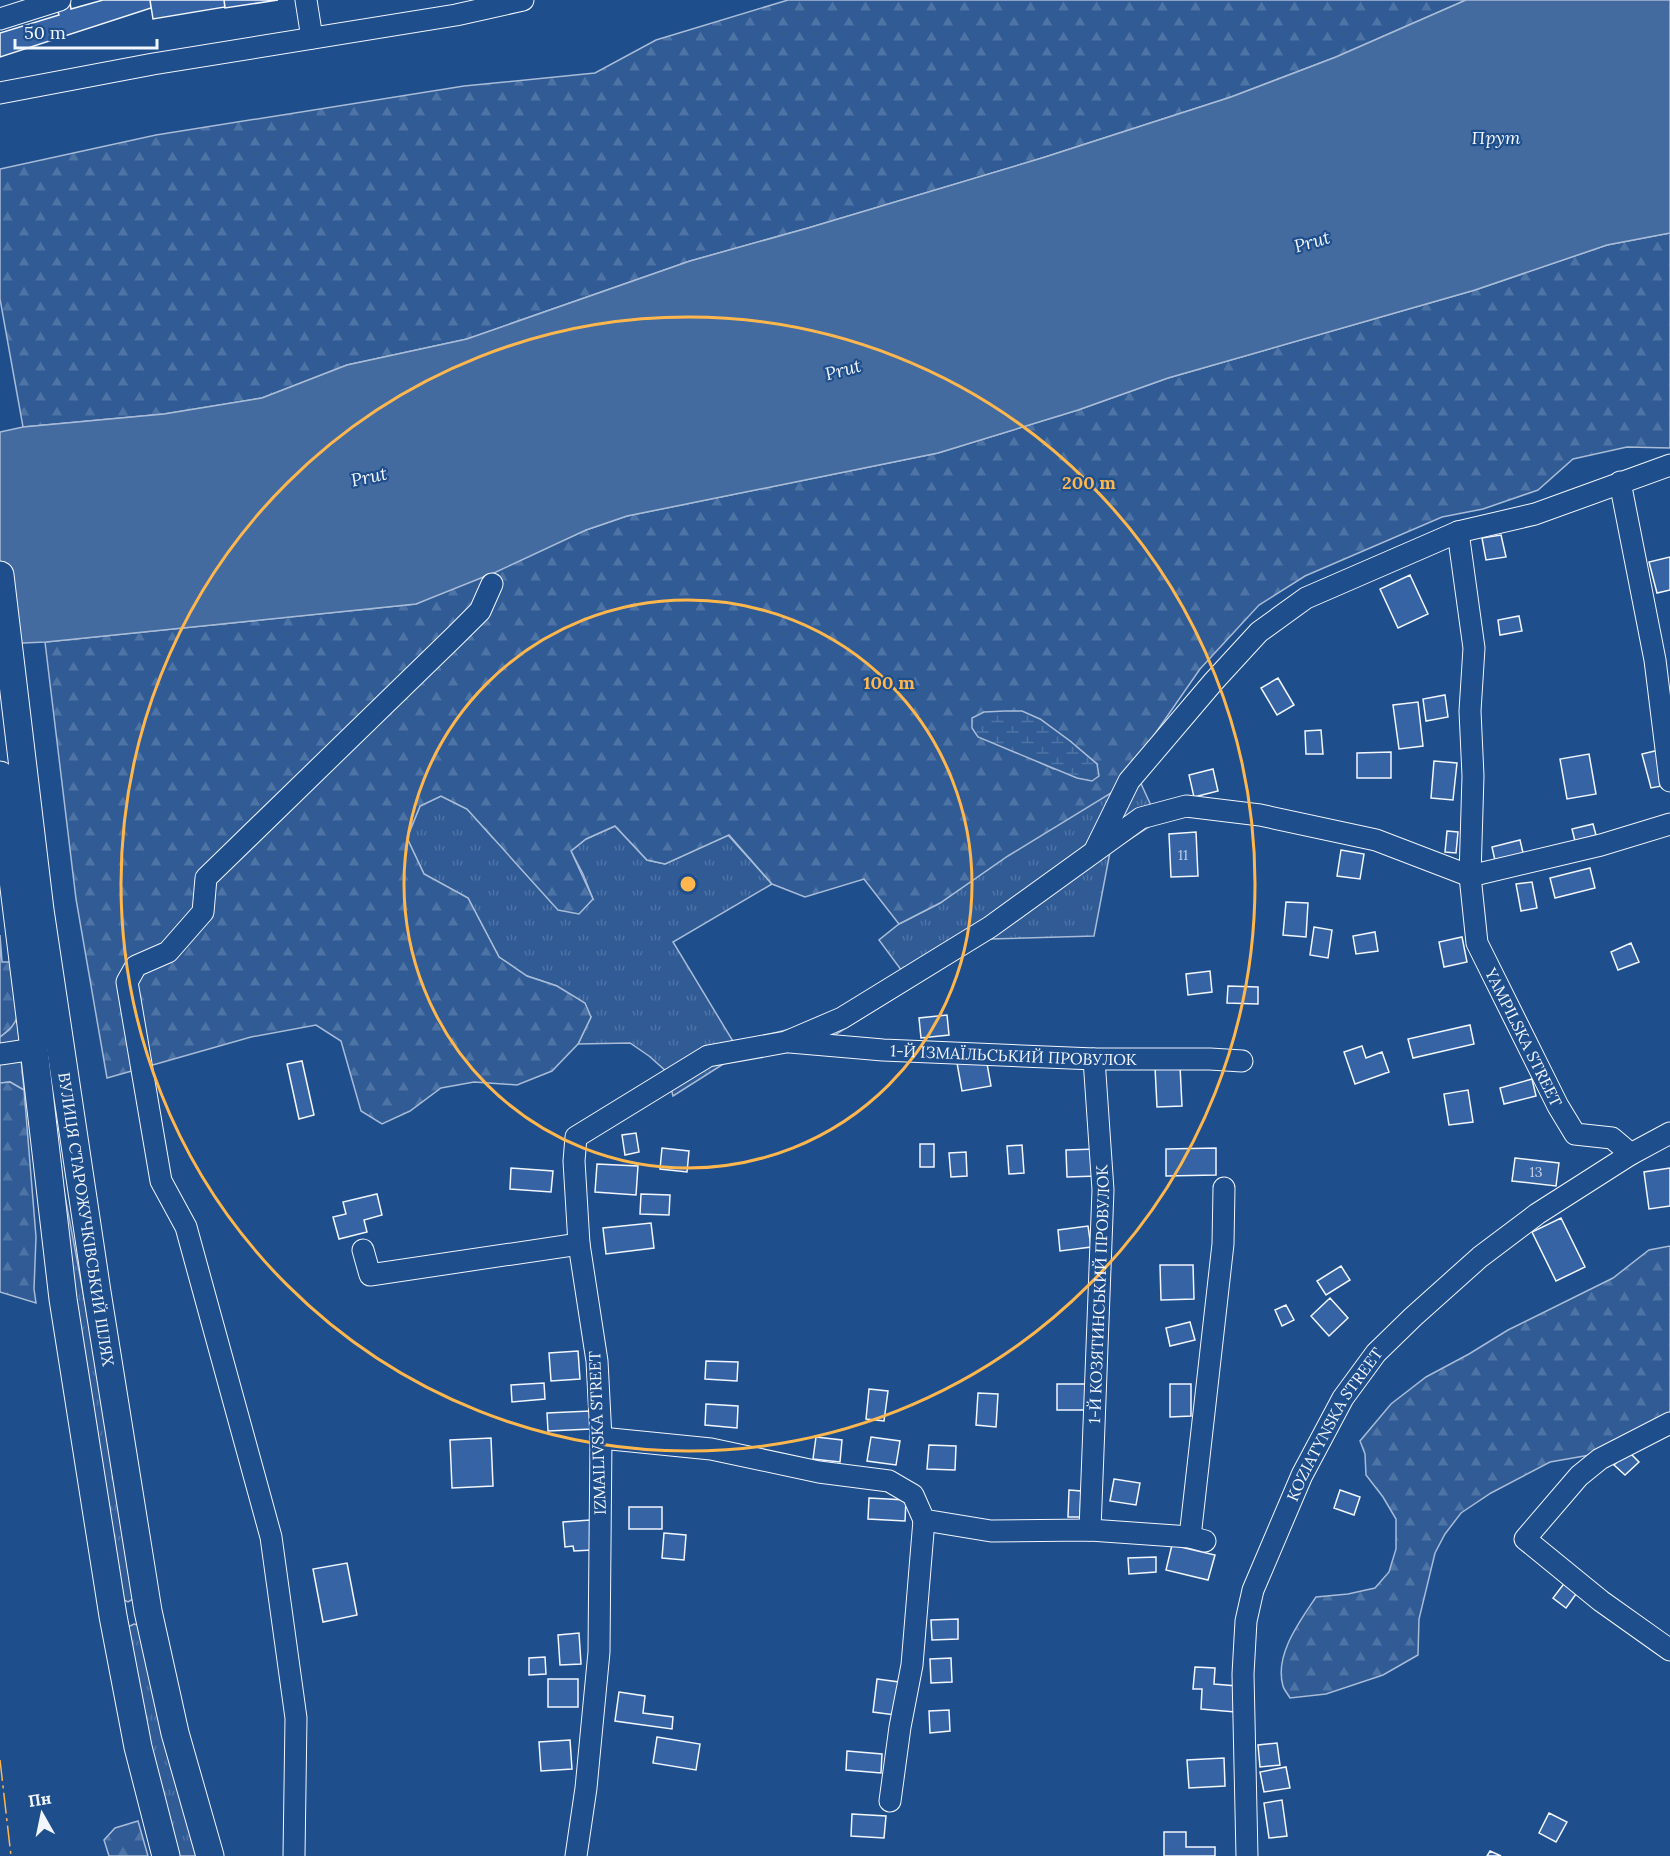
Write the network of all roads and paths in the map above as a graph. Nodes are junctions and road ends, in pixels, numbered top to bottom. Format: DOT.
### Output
graph roads {
  1 [pos="60,0"];
  2 [pos="306,0"];
  3 [pos="523,0"];
  4 [pos="0,20"];
  5 [pos="312,38"];
  6 [pos="0,93"];
  7 [pos="1670,465"];
  8 [pos="1620,482"];
  9 [pos="1458,531"];
  10 [pos="0,575"];
  11 [pos="492,584"];
  12 [pos="0,775"];
  13 [pos="1670,781"];
  14 [pos="1670,824"];
  15 [pos="1095,851"];
  16 [pos="1470,876"];
  17 [pos="786,1042"];
  18 [pos="34,1049"];
  19 [pos="0,1054"];
  20 [pos="1094,1059"];
  21 [pos="1242,1061"];
  22 [pos="1670,1133"];
  23 [pos="1631,1154"];
  24 [pos="1224,1188"];
  25 [pos="579,1244"];
  26 [pos="363,1250"];
  27 [pos="1669,1424"];
  28 [pos="601,1438"];
  29 [pos="924,1520"];
  30 [pos="1090,1530"];
  31 [pos="148,1611"];
  32 [pos="114,1616"];
  33 [pos="1670,1650"];
  34 [pos="890,1801"];
  35 [pos="166,1856"];
  36 [pos="210,1856"];
  37 [pos="294,1856"];
  38 [pos="576,1856"];
  39 [pos="1247,1856"];
  1 -- 4 [label="street"];
  2 -- 5 [label="street"];
  3 -- 5 [label="street"];
  5 -- 6 [label="street"];
  7 -- 8 [label="street"];
  8 -- 9 [label="street"];
  8 -- 13 [label="street"];
  9 -- 15 [label="street"];
  9 -- 16 [label="street"];
  10 -- 31 [label="main road, ВУЛИЦЯ СТАРОЖУЧКІВСЬКИЙ ШЛЯХ"];
  11 -- 37 [label="street"];
  12 -- 18 [label="main road, ВУЛИЦЯ СТАРОЖУЧКІВСЬКИЙ ШЛЯХ"];
  14 -- 16 [label="street"];
  15 -- 16 [label="street"];
  15 -- 17 [label="street"];
  16 -- 23 [label="street, YAMPILSKA STREET"];
  17 -- 20 [label="street, 1-Й ІЗМАЇЛЬСЬКИЙ ПРОВУЛОК"];
  17 -- 25 [label="street, IZMAILIVSKA STREET"];
  18 -- 19 [label="street"];
  18 -- 32 [label="main road, ВУЛИЦЯ СТАРОЖУЧКІВСЬКИЙ ШЛЯХ"];
  20 -- 21 [label="street, 1-Й ІЗМАЇЛЬСЬКИЙ ПРОВУЛОК"];
  20 -- 30 [label="street, 1-Й КОЗЯТИНСЬКИЙ ПРОВУЛОК"];
  22 -- 23 [label="street, KOZIATYNSKA STREET"];
  23 -- 39 [label="street, KOZIATYNSKA STREET"];
  24 -- 30 [label="street"];
  25 -- 26 [label="street"];
  25 -- 28 [label="street, IZMAILIVSKA STREET"];
  27 -- 33 [label="street"];
  28 -- 29 [label="street"];
  28 -- 38 [label="street, IZMAILIVSKA STREET"];
  29 -- 30 [label="street"];
  29 -- 34 [label="street"];
  31 -- 32 [label="main road"];
  31 -- 36 [label="main road, ВУЛИЦЯ СТАРОЖУЧКІВСЬКИЙ ШЛЯХ"];
  32 -- 35 [label="main road, ВУЛИЦЯ СТАРОЖУЧКІВСЬКИЙ ШЛЯХ"];
}
